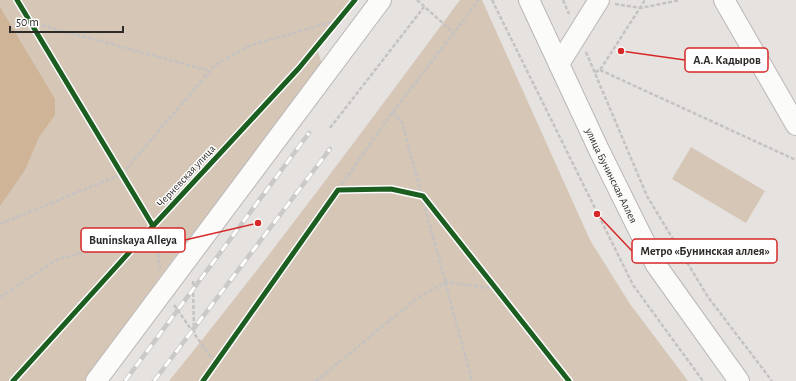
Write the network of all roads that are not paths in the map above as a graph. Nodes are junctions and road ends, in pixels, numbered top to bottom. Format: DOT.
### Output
graph roads {
  1 [pos="530,0"];
  2 [pos="724,0"];
  3 [pos="599,1"];
  4 [pos="377,5"];
  5 [pos="559,64"];
  6 [pos="796,125"];
  7 [pos="96,381"];
  8 [pos="739,381"];
  1 -- 5 [label="street, улица Бунинская Аллея"];
  2 -- 6 [label="street"];
  3 -- 5 [label="street"];
  4 -- 7 [label="street"];
  5 -- 8 [label="street, улица Бунинская Аллея"];
}
